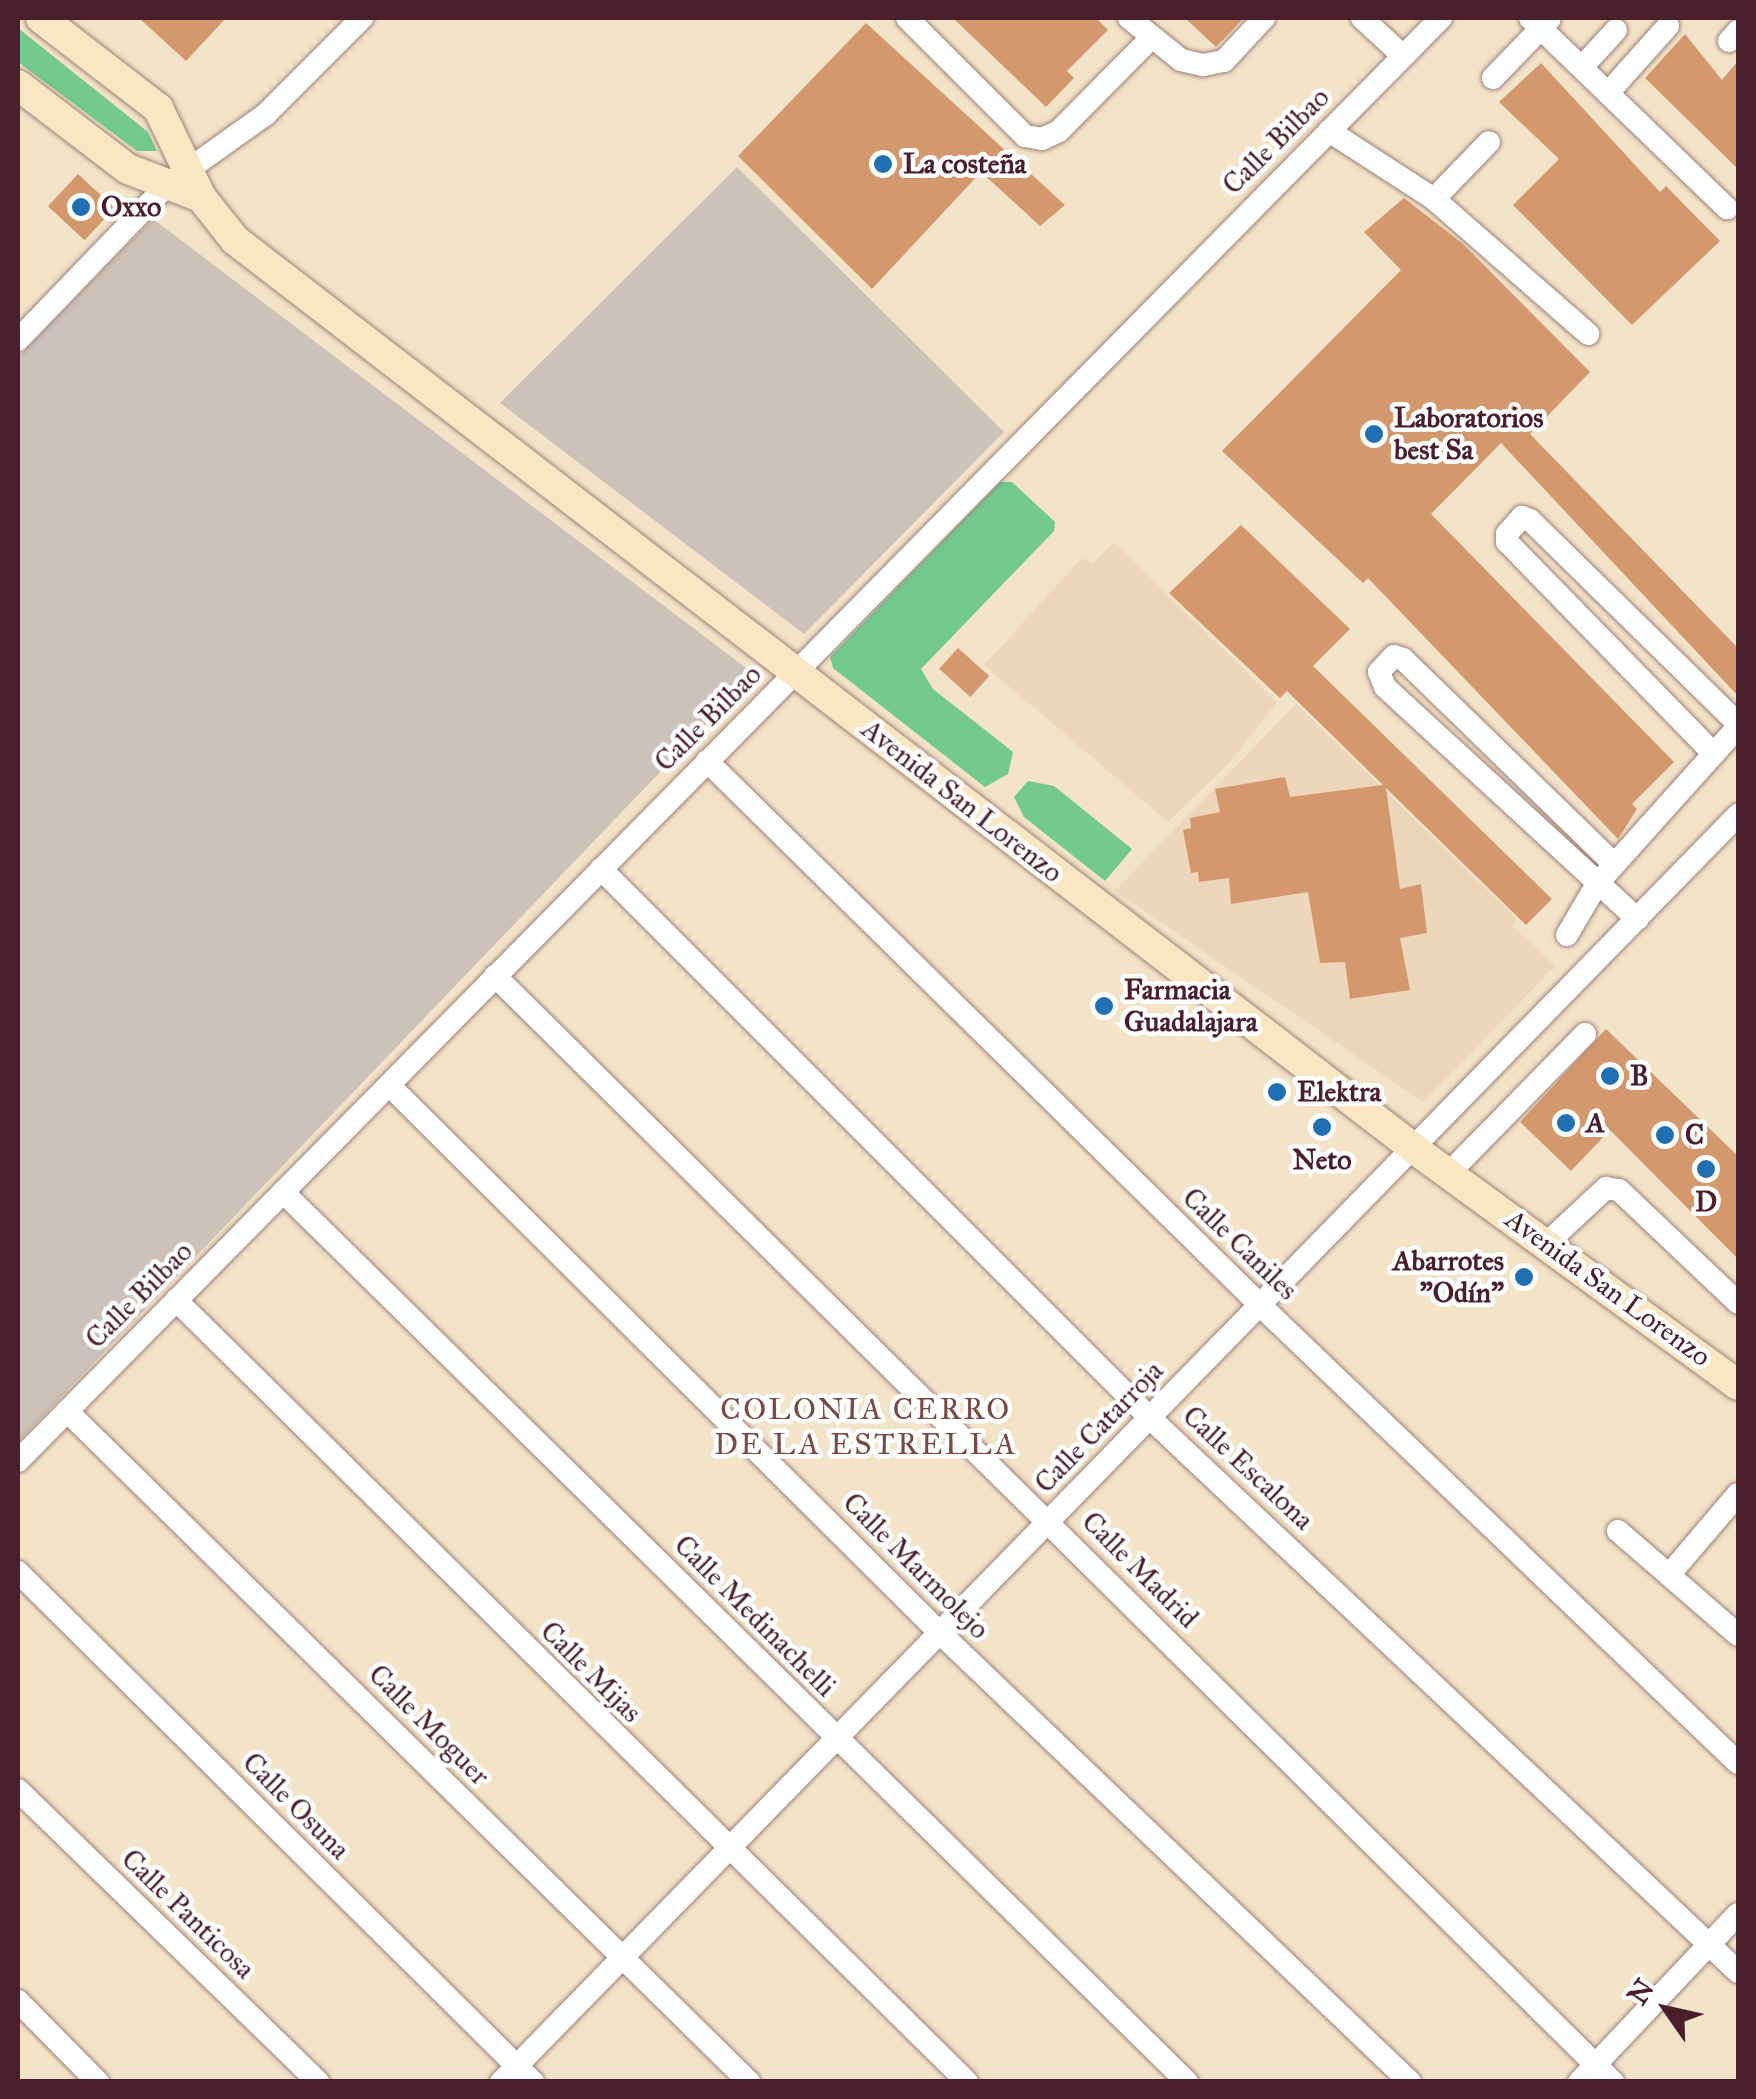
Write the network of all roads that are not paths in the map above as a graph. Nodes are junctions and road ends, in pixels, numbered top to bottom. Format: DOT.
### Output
graph roads {
  1 [pos="41,18"];
  2 [pos="362,18"];
  3 [pos="907,18"];
  4 [pos="1129,18"];
  5 [pos="1264,18"];
  6 [pos="1362,18"];
  7 [pos="1441,18"];
  8 [pos="1541,21"];
  9 [pos="1668,26"];
  10 [pos="1616,30"];
  11 [pos="1150,38"];
  12 [pos="1403,56"];
  13 [pos="1582,67"];
  14 [pos="1493,78"];
  15 [pos="18,85"];
  16 [pos="1608,93"];
  17 [pos="1329,130"];
  18 [pos="1489,142"];
  19 [pos="178,177"];
  20 [pos="1434,199"];
  21 [pos="1727,208"];
  22 [pos="1588,334"];
  23 [pos="18,340"];
  24 [pos="796,672"];
  25 [pos="1738,726"];
  26 [pos="1714,754"];
  27 [pos="708,761"];
  28 [pos="1738,815"];
  29 [pos="1614,864"];
  30 [pos="601,869"];
  31 [pos="1597,884"];
  32 [pos="1637,919"];
  33 [pos="1567,935"];
  34 [pos="496,976"];
  35 [pos="1585,1034"];
  36 [pos="389,1085"];
  37 [pos="1413,1148"];
  38 [pos="1450,1172"];
  39 [pos="283,1192"];
  40 [pos="1546,1243"];
  41 [pos="176,1300"];
  42 [pos="1738,1303"];
  43 [pos="1260,1306"];
  44 [pos="1738,1385"];
  45 [pos="67,1411"];
  46 [pos="1150,1418"];
  47 [pos="18,1461"];
  48 [pos="1738,1494"];
  49 [pos="1049,1521"];
  50 [pos="1618,1531"];
  51 [pos="18,1572"];
  52 [pos="1669,1575"];
  53 [pos="940,1633"];
  54 [pos="1738,1634"];
  55 [pos="836,1738"];
  56 [pos="1738,1762"];
  57 [pos="18,1790"];
  58 [pos="727,1850"];
  59 [pos="1738,1914"];
  60 [pos="1710,1944"];
  61 [pos="622,1958"];
  62 [pos="1738,1972"];
  63 [pos="18,2002"];
  64 [pos="1587,2073"];
  65 [pos="517,2076"];
  66 [pos="98,2082"];
  67 [pos="318,2082"];
  68 [pos="750,2082"];
  69 [pos="967,2082"];
  70 [pos="1187,2082"];
  71 [pos="1410,2082"];
  72 [pos="1613,2082"];
  1 -- 19 [label="main road"];
  2 -- 19 [label="street"];
  3 -- 11 [label="street"];
  4 -- 11 [label="street"];
  5 -- 11 [label="street"];
  6 -- 12 [label="street"];
  7 -- 12 [label="street, Calle Bilbao"];
  8 -- 13 [label="street"];
  8 -- 14 [label="street"];
  9 -- 16 [label="street"];
  10 -- 13 [label="street"];
  12 -- 17 [label="street, Calle Bilbao"];
  13 -- 16 [label="street"];
  15 -- 19 [label="main road, Avenida San Lorenzo"];
  16 -- 21 [label="street"];
  17 -- 20 [label="street"];
  17 -- 24 [label="street, Calle Bilbao"];
  18 -- 20 [label="street"];
  19 -- 23 [label="street"];
  19 -- 24 [label="main road, Avenida San Lorenzo"];
  20 -- 22 [label="street"];
  24 -- 27 [label="street, Calle Bilbao"];
  24 -- 37 [label="main road, Avenida San Lorenzo"];
  25 -- 26 [label="street"];
  25 -- 26 [label="street"];
  26 -- 29 [label="street"];
  27 -- 30 [label="street, Calle Bilbao"];
  27 -- 43 [label="street, Calle Caniles"];
  28 -- 32 [label="street, Calle Catarroja"];
  29 -- 31 [label="street"];
  29 -- 31 [label="street"];
  30 -- 34 [label="street, Calle Bilbao"];
  30 -- 46 [label="street, Calle Escalona"];
  31 -- 32 [label="street"];
  31 -- 33 [label="street"];
  32 -- 37 [label="street, Calle Catarroja"];
  34 -- 36 [label="street, Calle Bilbao"];
  34 -- 49 [label="street, Calle Madrid"];
  35 -- 38 [label="street"];
  36 -- 39 [label="street, Calle Bilbao"];
  36 -- 53 [label="street, Calle Marmolejo"];
  37 -- 38 [label="main road, Avenida San Lorenzo"];
  37 -- 43 [label="street, Calle Catarroja"];
  38 -- 40 [label="main road, Avenida San Lorenzo"];
  39 -- 41 [label="street, Calle Bilbao"];
  39 -- 55 [label="street, Calle Medinachelli"];
  40 -- 42 [label="street"];
  40 -- 44 [label="main road, Avenida San Lorenzo"];
  41 -- 45 [label="street, Calle Bilbao"];
  41 -- 58 [label="street, Calle Mijas"];
  43 -- 46 [label="street, Calle Catarroja"];
  43 -- 56 [label="street, Calle Caniles"];
  45 -- 47 [label="street, Calle Bilbao"];
  45 -- 61 [label="street, Calle Moguer"];
  46 -- 49 [label="street, Calle Catarroja"];
  46 -- 60 [label="street, Calle Escalona"];
  48 -- 52 [label="street"];
  49 -- 53 [label="street, Calle Catarroja"];
  49 -- 64 [label="street, Calle Madrid"];
  50 -- 52 [label="street"];
  51 -- 65 [label="street, Calle Osuna"];
  52 -- 54 [label="street"];
  53 -- 55 [label="street, Calle Catarroja"];
  53 -- 71 [label="street, Calle Marmolejo"];
  55 -- 58 [label="street, Calle Catarroja"];
  55 -- 70 [label="street, Calle Medinachelli"];
  57 -- 67 [label="street, Calle Panticosa"];
  58 -- 61 [label="street, Calle Catarroja"];
  58 -- 69 [label="street, Calle Mijas"];
  59 -- 60 [label="street"];
  60 -- 62 [label="street, Calle Escalona"];
  60 -- 64 [label="street"];
  61 -- 65 [label="street, Calle Catarroja"];
  61 -- 68 [label="street, Calle Moguer"];
  63 -- 66 [label="street"];
  64 -- 72 [label="street, Calle Madrid"];
}
